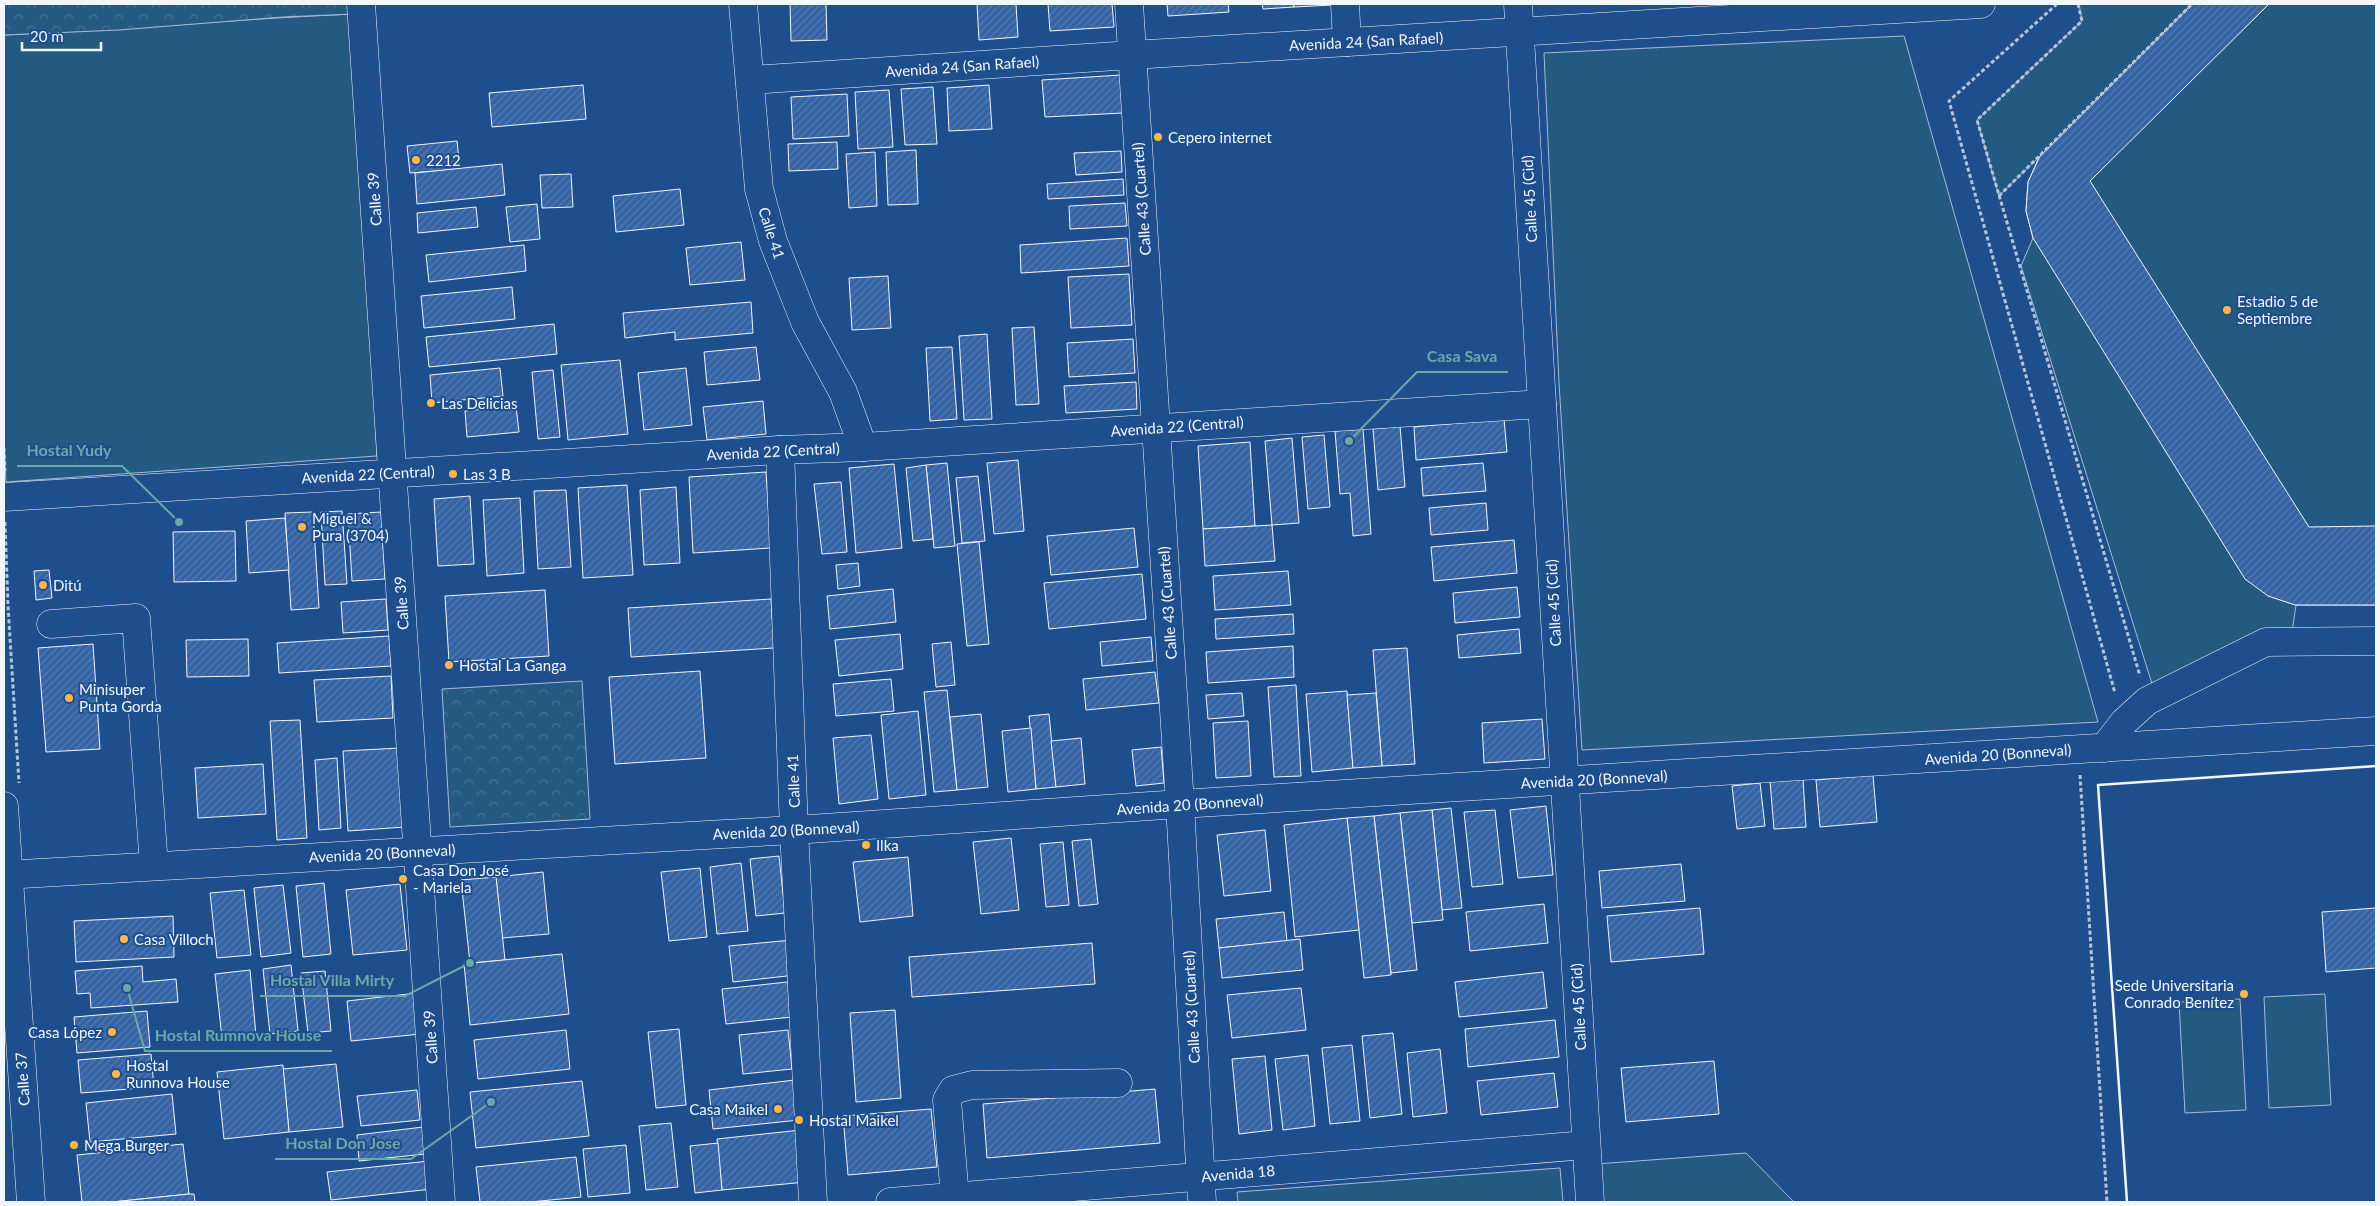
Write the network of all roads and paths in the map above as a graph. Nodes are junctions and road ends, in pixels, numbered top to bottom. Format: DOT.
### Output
graph roads {
  1 [pos="361,4"];
  2 [pos="743,4"];
  3 [pos="1129,4"];
  4 [pos="1345,4"];
  5 [pos="1518,4"];
  6 [pos="1982,4"];
  7 [pos="2057,4"];
  8 [pos="2078,4"];
  9 [pos="2192,4"];
  10 [pos="1902,6"];
  11 [pos="1519,32"];
  12 [pos="1347,42"];
  13 [pos="1132,55"];
  14 [pos="750,80"];
  15 [pos="1999,196"];
  16 [pos="1542,404"];
  17 [pos="1156,427"];
  18 [pos="863,446"];
  19 [pos="4,448"];
  20 [pos="780,450"];
  21 [pos="392,473"];
  22 [pos="5,485"];
  23 [pos="51,624"];
  24 [pos="2376,640"];
  25 [pos="2147,701"];
  26 [pos="2124,722"];
  27 [pos="2376,731"];
  28 [pos="2091,749"];
  29 [pos="1564,780"];
  30 [pos="1180,804"];
  31 [pos="4,806"];
  32 [pos="794,830"];
  33 [pos="418,850"];
  34 [pos="154,866"];
  35 [pos="6,875"];
  36 [pos="1118,1082"];
  37 [pos="1586,1145"];
  38 [pos="1201,1189"];
  39 [pos="955,1198"];
  40 [pos="31,1202"];
  41 [pos="441,1202"];
  42 [pos="813,1202"];
  43 [pos="890,1202"];
  44 [pos="1590,1202"];
  45 [pos="2107,1202"];
  1 -- 21 [label="street, Calle 39"];
  2 -- 14 [label="street, Calle 41"];
  3 -- 13 [label="street, Calle 43 (Cuartel)"];
  4 -- 12 [label="street"];
  5 -- 11 [label="street, Calle 45 (Cid)"];
  6 -- 10 [label="street, Avenida 24 (San Rafael)"];
  7 -- 26 [label="path"];
  8 -- 15 [label="path"];
  9 -- 15 [label="path"];
  10 -- 11 [label="street, Avenida 24 (San Rafael)"];
  11 -- 12 [label="street, Avenida 24 (San Rafael)"];
  11 -- 16 [label="street, Calle 45 (Cid)"];
  12 -- 13 [label="street, Avenida 24 (San Rafael)"];
  13 -- 14 [label="street, Avenida 24 (San Rafael)"];
  13 -- 17 [label="street, Calle 43 (Cuartel)"];
  14 -- 18 [label="street, Calle 41"];
  15 -- 25 [label="path"];
  16 -- 17 [label="street, Avenida 22 (Central)"];
  16 -- 29 [label="street, Calle 45 (Cid)"];
  17 -- 18 [label="street, Avenida 22 (Central)"];
  17 -- 30 [label="street, Calle 43 (Cuartel)"];
  18 -- 20 [label="street, Avenida 22 (Central)"];
  19 -- 22 [label="path"];
  20 -- 21 [label="street, Avenida 22 (Central)"];
  20 -- 32 [label="street, Calle 41"];
  21 -- 22 [label="street, Avenida 22 (Central)"];
  21 -- 33 [label="street, Calle 39"];
  23 -- 34 [label="street"];
  24 -- 25 [label="street"];
  25 -- 26 [label="street"];
  26 -- 28 [label="street"];
  27 -- 28 [label="street, Avenida 20 (Bonneval)"];
  28 -- 29 [label="street, Avenida 20 (Bonneval)"];
  28 -- 45 [label="path"];
  29 -- 30 [label="street, Avenida 20 (Bonneval)"];
  29 -- 37 [label="street, Calle 45 (Cid)"];
  30 -- 32 [label="street, Avenida 20 (Bonneval)"];
  30 -- 38 [label="street, Calle 43 (Cuartel)"];
  31 -- 35 [label="street, Calle 37"];
  32 -- 33 [label="street, Avenida 20 (Bonneval)"];
  32 -- 42 [label="street, Calle 41"];
  33 -- 34 [label="street, Avenida 20 (Bonneval)"];
  33 -- 41 [label="street, Calle 39"];
  34 -- 35 [label="street, Avenida 20 (Bonneval)"];
  35 -- 40 [label="street, Calle 37"];
  36 -- 39 [label="street"];
  37 -- 38 [label="street, Avenida 18"];
  37 -- 44 [label="street, Calle 45 (Cid)"];
  38 -- 39 [label="street, Avenida 18"];
  39 -- 43 [label="street, Avenida 18"];
}
